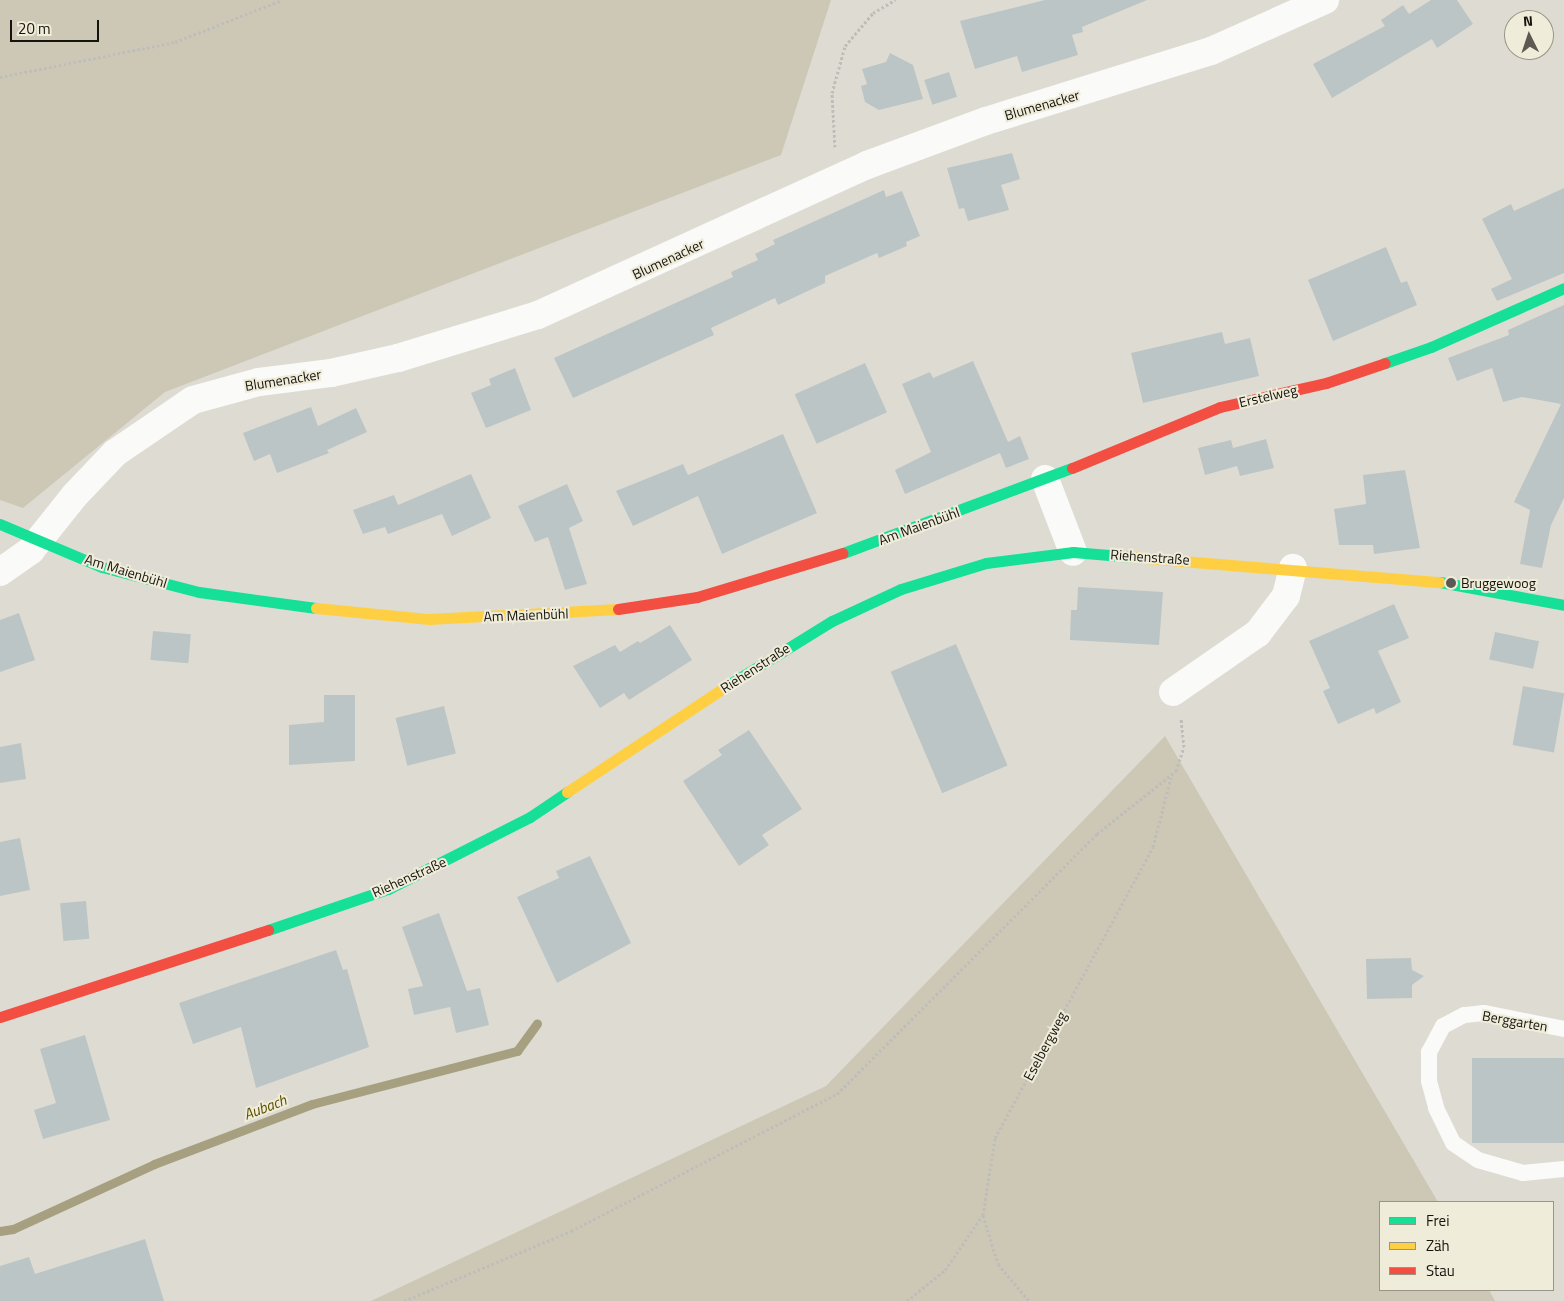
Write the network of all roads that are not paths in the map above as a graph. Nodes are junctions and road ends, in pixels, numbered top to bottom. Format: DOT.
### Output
graph roads {
  1 [pos="1324,0"];
  2 [pos="1564,288"];
  3 [pos="1045,479"];
  4 [pos="0,524"];
  5 [pos="39,540"];
  6 [pos="1073,552"];
  7 [pos="1293,568"];
  8 [pos="0,572"];
  9 [pos="1564,605"];
  10 [pos="1173,692"];
  11 [pos="0,1017"];
  12 [pos="1564,1029"];
  13 [pos="1564,1169"];
  1 -- 5 [label="street, Blumenacker"];
  2 -- 3 [label="street, Erstelweg"];
  3 -- 5 [label="street, Am Maienbühl"];
  3 -- 6 [label="street"];
  4 -- 5 [label="street, Am Maienbühl"];
  5 -- 8 [label="street, Blumenacker"];
  6 -- 7 [label="street, Riehenstraße"];
  6 -- 11 [label="street, Riehenstraße"];
  7 -- 9 [label="street, Riehenstraße"];
  7 -- 10 [label="street"];
  12 -- 13 [label="lane, Berggarten"];
}
